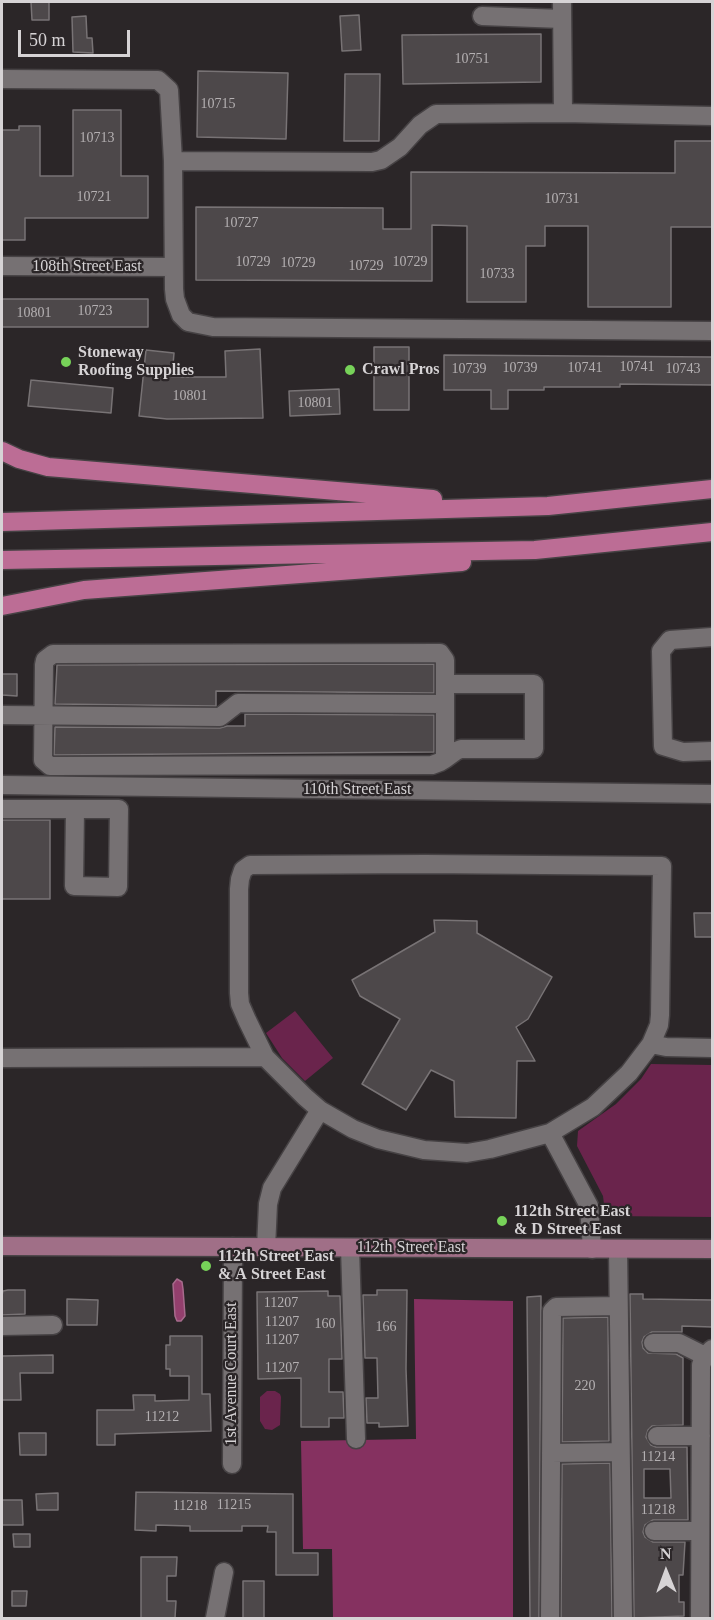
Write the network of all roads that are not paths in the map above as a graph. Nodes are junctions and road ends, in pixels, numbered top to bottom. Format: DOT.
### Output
graph roads {
  1 [pos="562,10"];
  2 [pos="482,16"];
  3 [pos="2,79"];
  4 [pos="563,113"];
  5 [pos="712,116"];
  6 [pos="173,161"];
  7 [pos="2,266"];
  8 [pos="173,267"];
  9 [pos="712,331"];
  10 [pos="2,451"];
  11 [pos="712,489"];
  12 [pos="549,506"];
  13 [pos="2,522"];
  14 [pos="712,532"];
  15 [pos="588,546"];
  16 [pos="2,560"];
  17 [pos="2,606"];
  18 [pos="712,637"];
  19 [pos="445,684"];
  20 [pos="445,704"];
  21 [pos="2,715"];
  22 [pos="43,715"];
  23 [pos="712,751"];
  24 [pos="445,759"];
  25 [pos="2,785"];
  26 [pos="712,794"];
  27 [pos="2,809"];
  28 [pos="75,809"];
  29 [pos="651,1044"];
  30 [pos="712,1048"];
  31 [pos="266,1057"];
  32 [pos="2,1058"];
  33 [pos="320,1110"];
  34 [pos="550,1133"];
  35 [pos="2,1246"];
  36 [pos="232,1247"];
  37 [pos="266,1248"];
  38 [pos="350,1248"];
  39 [pos="592,1249"];
  40 [pos="618,1249"];
  41 [pos="712,1249"];
  42 [pos="618,1306"];
  43 [pos="53,1325"];
  44 [pos="2,1326"];
  45 [pos="653,1343"];
  46 [pos="709,1353"];
  47 [pos="707,1402"];
  48 [pos="657,1436"];
  49 [pos="701,1436"];
  50 [pos="356,1438"];
  51 [pos="620,1452"];
  52 [pos="551,1453"];
  53 [pos="232,1464"];
  54 [pos="654,1531"];
  55 [pos="700,1531"];
  56 [pos="224,1572"];
  57 [pos="706,1592"];
  58 [pos="215,1618"];
  59 [pos="550,1618"];
  60 [pos="623,1618"];
  61 [pos="700,1618"];
  1 -- 2 [label="street"];
  1 -- 4 [label="street"];
  3 -- 6 [label="street"];
  4 -- 5 [label="street"];
  4 -- 6 [label="street"];
  6 -- 8 [label="street"];
  7 -- 8 [label="street, 108th Street East"];
  8 -- 9 [label="street"];
  10 -- 12 [label="highway"];
  11 -- 12 [label="highway"];
  12 -- 13 [label="highway"];
  14 -- 15 [label="highway"];
  15 -- 16 [label="highway"];
  15 -- 17 [label="highway"];
  18 -- 23 [label="street"];
  19 -- 20 [label="street"];
  19 -- 22 [label="street"];
  19 -- 24 [label="street"];
  20 -- 22 [label="street"];
  20 -- 24 [label="street"];
  21 -- 22 [label="street"];
  22 -- 24 [label="street"];
  25 -- 26 [label="street, 110th Street East"];
  27 -- 28 [label="street"];
  28 -- 28 [label="street"];
  29 -- 30 [label="street"];
  29 -- 31 [label="street"];
  29 -- 34 [label="street"];
  31 -- 32 [label="street"];
  31 -- 33 [label="street"];
  33 -- 34 [label="street"];
  33 -- 37 [label="street"];
  34 -- 39 [label="street"];
  35 -- 36 [label="main road, 112th Street East"];
  36 -- 37 [label="main road, 112th Street East"];
  36 -- 53 [label="street, 1st Avenue Court East"];
  37 -- 38 [label="main road, 112th Street East"];
  38 -- 39 [label="main road, 112th Street East"];
  38 -- 50 [label="street"];
  39 -- 40 [label="main road, 112th Street East"];
  40 -- 41 [label="main road, 112th Street East"];
  40 -- 42 [label="street"];
  42 -- 51 [label="street"];
  42 -- 52 [label="street"];
  43 -- 44 [label="street"];
  45 -- 46 [label="street"];
  46 -- 47 [label="street"];
  47 -- 49 [label="street"];
  48 -- 49 [label="street"];
  49 -- 55 [label="street"];
  51 -- 52 [label="street"];
  51 -- 60 [label="street"];
  52 -- 59 [label="street"];
  54 -- 55 [label="street"];
  55 -- 57 [label="street"];
  56 -- 58 [label="street"];
  57 -- 61 [label="street"];
}
